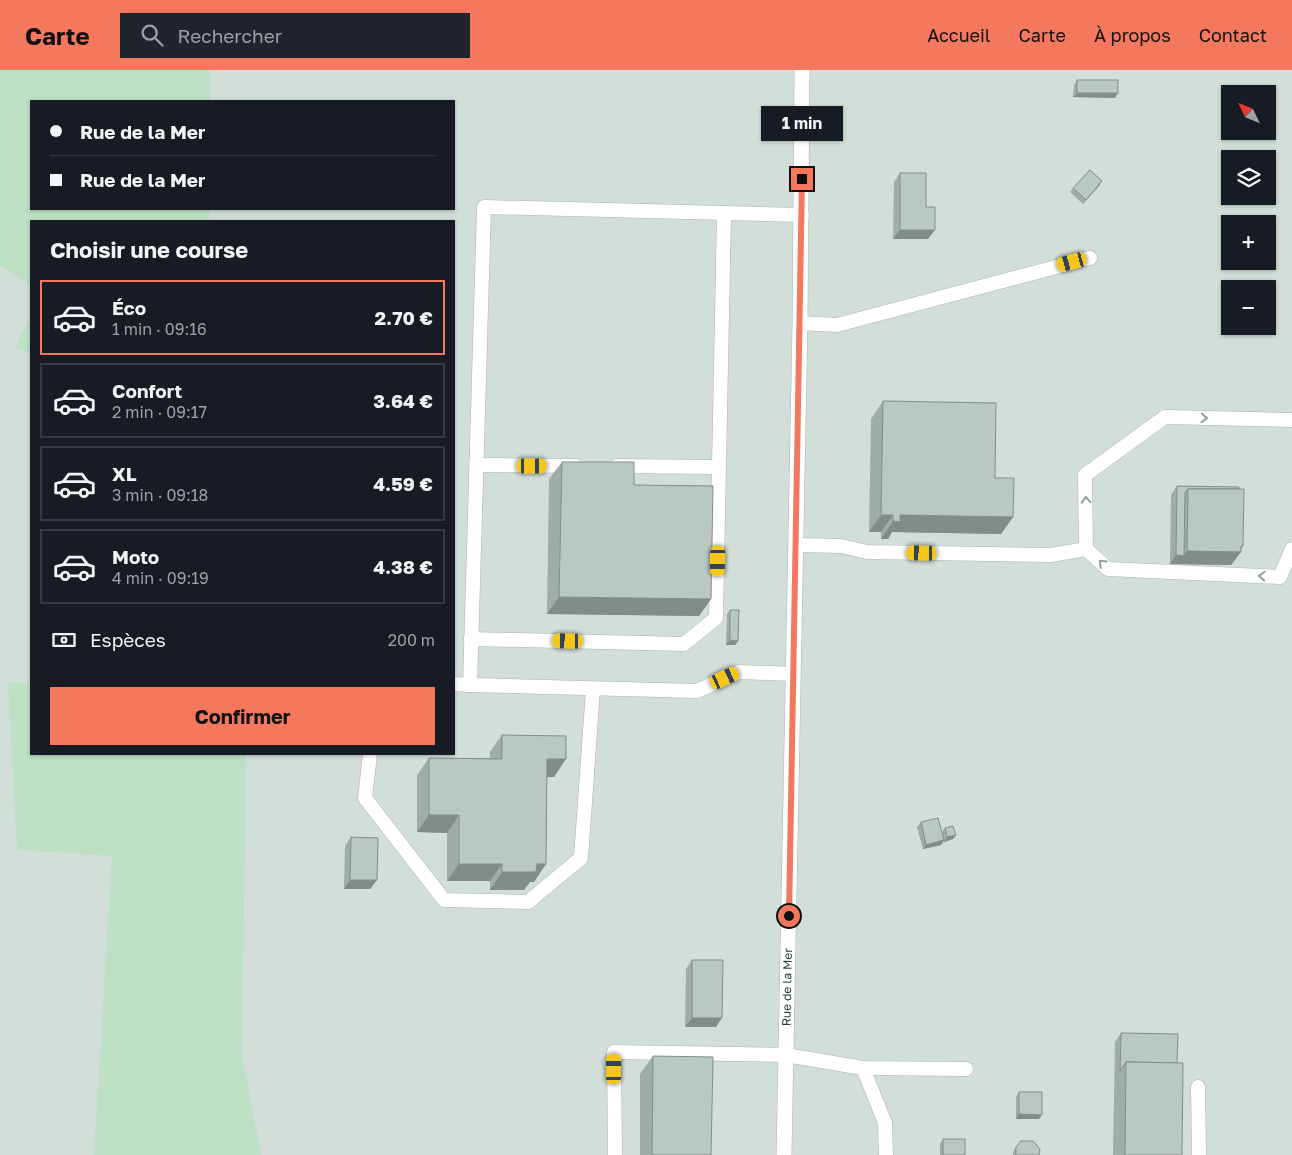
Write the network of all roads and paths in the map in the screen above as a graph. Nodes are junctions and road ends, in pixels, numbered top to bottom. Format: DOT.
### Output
graph roads {
  1 [pos="802,70"];
  2 [pos="724,213"];
  3 [pos="802,215"];
  4 [pos="1090,258"];
  5 [pos="800,323"];
  6 [pos="1292,420"];
  7 [pos="476,465"];
  8 [pos="719,467"];
  9 [pos="796,545"];
  10 [pos="1086,549"];
  11 [pos="1292,549"];
  12 [pos="471,639"];
  13 [pos="793,674"];
  14 [pos="455,684"];
  15 [pos="470,685"];
  16 [pos="593,688"];
  17 [pos="370,755"];
  18 [pos="786,1055"];
  19 [pos="863,1068"];
  20 [pos="966,1069"];
  21 [pos="1198,1087"];
  22 [pos="615,1155"];
  23 [pos="784,1155"];
  24 [pos="886,1155"];
  25 [pos="1199,1155"];
  1 -- 3 [label="street, Rue de la Mer"];
  2 -- 3 [label="lane"];
  2 -- 7 [label="lane"];
  2 -- 8 [label="lane"];
  3 -- 5 [label="street, Rue de la Mer"];
  4 -- 5 [label="lane"];
  5 -- 9 [label="street, Rue de la Mer"];
  10 -- 6 [label="lane, one-way"];
  7 -- 8 [label="lane"];
  7 -- 12 [label="lane"];
  8 -- 12 [label="lane"];
  9 -- 10 [label="lane"];
  9 -- 13 [label="street, Rue de la Mer"];
  11 -- 10 [label="lane, one-way"];
  12 -- 15 [label="lane"];
  13 -- 16 [label="lane"];
  13 -- 18 [label="street, Rue de la Mer"];
  14 -- 15 [label="lane"];
  15 -- 16 [label="lane"];
  16 -- 17 [label="lane"];
  18 -- 19 [label="lane"];
  18 -- 22 [label="lane"];
  18 -- 23 [label="street, Rue de la Mer"];
  19 -- 20 [label="lane"];
  19 -- 24 [label="lane"];
  21 -- 25 [label="lane"];
}
